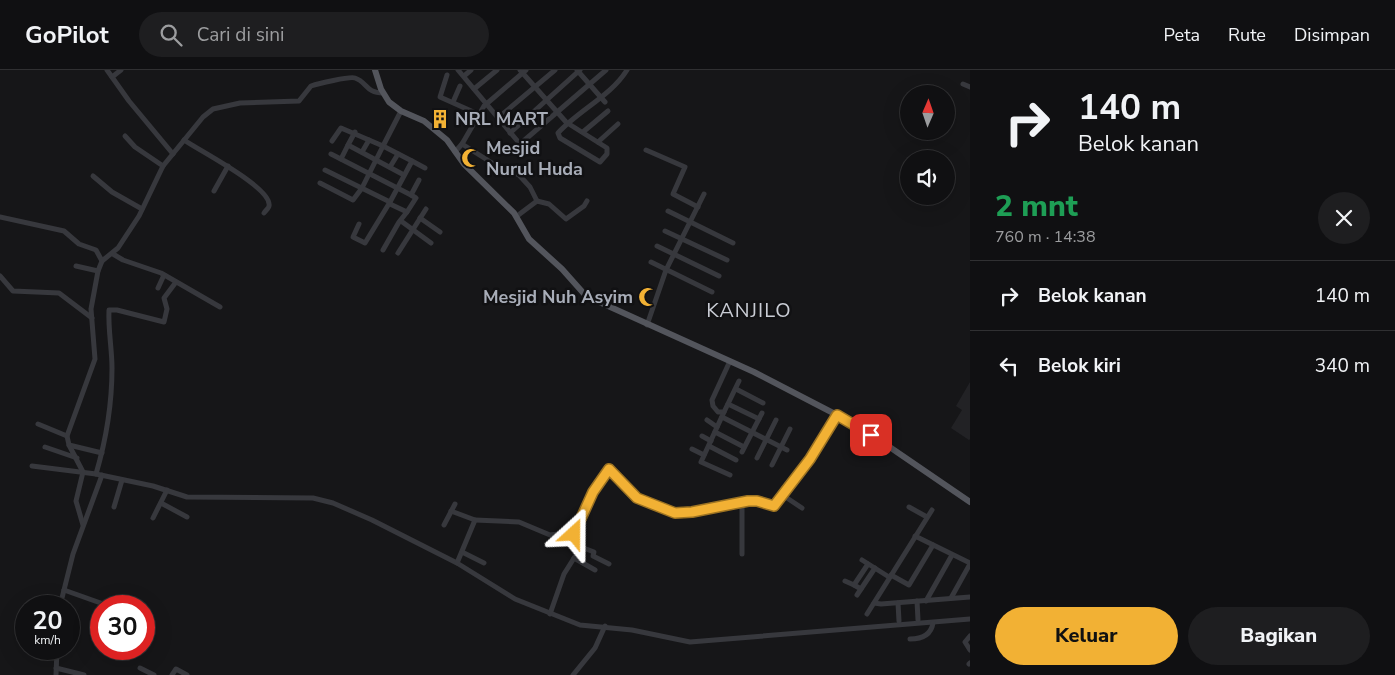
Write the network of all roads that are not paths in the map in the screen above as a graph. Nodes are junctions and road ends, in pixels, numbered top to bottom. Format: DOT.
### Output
graph roads {
  1 [pos="107,70"];
  2 [pos="121,70"];
  3 [pos="375,70"];
  4 [pos="458,70"];
  5 [pos="471,70"];
  6 [pos="497,70"];
  7 [pos="555,70"];
  8 [pos="579,70"];
  9 [pos="606,70"];
  10 [pos="627,70"];
  11 [pos="523,71"];
  12 [pos="447,75"];
  13 [pos="464,76"];
  14 [pos="112,77"];
  15 [pos="589,84"];
  16 [pos="963,84"];
  17 [pos="460,86"];
  18 [pos="534,87"];
  19 [pos="970,88"];
  20 [pos="474,89"];
  21 [pos="383,93"];
  22 [pos="601,96"];
  23 [pos="546,100"];
  24 [pos="453,102"];
  25 [pos="605,102"];
  26 [pos="487,104"];
  27 [pos="608,111"];
  28 [pos="402,112"];
  29 [pos="556,112"];
  30 [pos="478,114"];
  31 [pos="498,118"];
  32 [pos="569,124"];
  33 [pos="618,124"];
  34 [pos="355,132"];
  35 [pos="583,132"];
  36 [pos="510,133"];
  37 [pos="125,136"];
  38 [pos="184,140"];
  39 [pos="370,140"];
  40 [pos="332,141"];
  41 [pos="598,142"];
  42 [pos="462,144"];
  43 [pos="348,145"];
  44 [pos="383,146"];
  45 [pos="646,150"];
  46 [pos="362,152"];
  47 [pos="455,152"];
  48 [pos="173,154"];
  49 [pos="331,154"];
  50 [pos="398,154"];
  51 [pos="341,159"];
  52 [pos="377,160"];
  53 [pos="412,161"];
  54 [pos="163,166"];
  55 [pos="228,166"];
  56 [pos="390,167"];
  57 [pos="425,168"];
  58 [pos="325,170"];
  59 [pos="369,174"];
  60 [pos="404,175"];
  61 [pos="93,176"];
  62 [pos="418,180"];
  63 [pos="320,183"];
  64 [pos="362,188"];
  65 [pos="397,188"];
  66 [pos="214,191"];
  67 [pos="704,194"];
  68 [pos="411,196"];
  69 [pos="587,201"];
  70 [pos="537,202"];
  71 [pos="390,203"];
  72 [pos="698,206"];
  73 [pos="142,209"];
  74 [pos="426,209"];
  75 [pos="668,211"];
  76 [pos="264,212"];
  77 [pos="408,212"];
  78 [pos="0,216"];
  79 [pos="517,216"];
  80 [pos="420,218"];
  81 [pos="401,222"];
  82 [pos="690,222"];
  83 [pos="359,224"];
  84 [pos="413,229"];
  85 [pos="665,231"];
  86 [pos="440,232"];
  87 [pos="682,238"];
  88 [pos="431,243"];
  89 [pos="733,243"];
  90 [pos="657,246"];
  91 [pos="384,250"];
  92 [pos="112,254"];
  93 [pos="398,254"];
  94 [pos="674,254"];
  95 [pos="727,260"];
  96 [pos="102,262"];
  97 [pos="651,262"];
  98 [pos="76,266"];
  99 [pos="666,270"];
  100 [pos="98,271"];
  101 [pos="164,275"];
  102 [pos="0,276"];
  103 [pos="720,276"];
  104 [pos="176,282"];
  105 [pos="158,288"];
  106 [pos="712,292"];
  107 [pos="220,307"];
  108 [pos="92,318"];
  109 [pos="647,325"];
  110 [pos="730,361"];
  111 [pos="740,381"];
  112 [pos="736,388"];
  113 [pos="763,403"];
  114 [pos="728,404"];
  115 [pos="762,413"];
  116 [pos="723,415"];
  117 [pos="837,415"];
  118 [pos="759,419"];
  119 [pos="706,420"];
  120 [pos="776,420"];
  121 [pos="38,424"];
  122 [pos="790,428"];
  123 [pos="716,429"];
  124 [pos="751,432"];
  125 [pos="67,436"];
  126 [pos="702,436"];
  127 [pos="766,440"];
  128 [pos="710,443"];
  129 [pos="69,445"];
  130 [pos="45,447"];
  131 [pos="781,447"];
  132 [pos="692,449"];
  133 [pos="787,450"];
  134 [pos="102,453"];
  135 [pos="704,455"];
  136 [pos="757,458"];
  137 [pos="77,459"];
  138 [pos="736,460"];
  139 [pos="772,465"];
  140 [pos="32,466"];
  141 [pos="83,472"];
  142 [pos="730,474"];
  143 [pos="99,475"];
  144 [pos="122,480"];
  145 [pos="167,490"];
  146 [pos="784,496"];
  147 [pos="742,501"];
  148 [pos="970,502"];
  149 [pos="162,503"];
  150 [pos="455,504"];
  151 [pos="114,507"];
  152 [pos="802,508"];
  153 [pos="910,508"];
  154 [pos="932,510"];
  155 [pos="451,511"];
  156 [pos="187,517"];
  157 [pos="927,517"];
  158 [pos="153,518"];
  159 [pos="475,520"];
  160 [pos="83,525"];
  161 [pos="444,525"];
  162 [pos="574,532"];
  163 [pos="915,536"];
  164 [pos="933,545"];
  165 [pos="580,547"];
  166 [pos="462,552"];
  167 [pos="742,554"];
  168 [pos="952,555"];
  169 [pos="574,558"];
  170 [pos="862,560"];
  171 [pos="484,562"];
  172 [pos="457,563"];
  173 [pos="609,564"];
  174 [pos="868,564"];
  175 [pos="970,564"];
  176 [pos="875,568"];
  177 [pos="596,570"];
  178 [pos="890,576"];
  179 [pos="845,581"];
  180 [pos="854,585"];
  181 [pos="861,589"];
  182 [pos="64,590"];
  183 [pos="63,595"];
  184 [pos="857,595"];
  185 [pos="970,596"];
  186 [pos="951,598"];
  187 [pos="90,599"];
  188 [pos="917,601"];
  189 [pos="926,601"];
  190 [pos="874,602"];
  191 [pos="898,603"];
  192 [pos="550,614"];
  193 [pos="868,614"];
  194 [pos="918,620"];
  195 [pos="970,620"];
  196 [pos="899,621"];
  197 [pos="933,623"];
  198 [pos="605,626"];
  199 [pos="970,636"];
  200 [pos="910,639"];
  201 [pos="970,650"];
  202 [pos="56,660"];
  203 [pos="56,668"];
  204 [pos="140,668"];
  205 [pos="56,675"];
  206 [pos="84,675"];
  207 [pos="154,675"];
  208 [pos="172,675"];
  209 [pos="188,675"];
  210 [pos="573,675"];
  1 -- 14 [label="street"];
  2 -- 14 [label="street"];
  3 -- 21 [label="main road"];
  4 -- 13 [label="street"];
  5 -- 13 [label="street"];
  6 -- 20 [label="street"];
  7 -- 18 [label="street"];
  8 -- 15 [label="street"];
  8 -- 23 [label="street"];
  9 -- 15 [label="street"];
  10 -- 22 [label="street"];
  11 -- 18 [label="street"];
  11 -- 26 [label="street"];
  12 -- 24 [label="street"];
  13 -- 20 [label="street"];
  14 -- 48 [label="street"];
  15 -- 22 [label="street"];
  15 -- 29 [label="street"];
  16 -- 19 [label="street"];
  17 -- 24 [label="street"];
  18 -- 23 [label="street"];
  18 -- 31 [label="street"];
  20 -- 26 [label="street"];
  21 -- 28 [label="main road"];
  21 -- 38 [label="street"];
  22 -- 25 [label="street"];
  22 -- 32 [label="street"];
  23 -- 29 [label="street"];
  23 -- 36 [label="street"];
  24 -- 30 [label="street"];
  26 -- 30 [label="street"];
  26 -- 31 [label="street"];
  27 -- 35 [label="street"];
  28 -- 44 [label="street"];
  28 -- 47 [label="main road"];
  29 -- 32 [label="street"];
  29 -- 36 [label="street"];
  30 -- 42 [label="street"];
  31 -- 36 [label="street"];
  32 -- 35 [label="street"];
  32 -- 41 [label="street"];
  33 -- 41 [label="street"];
  34 -- 39 [label="street"];
  34 -- 40 [label="street"];
  34 -- 43 [label="street"];
  35 -- 41 [label="street"];
  37 -- 54 [label="street"];
  38 -- 48 [label="street"];
  38 -- 55 [label="street"];
  39 -- 44 [label="street"];
  39 -- 46 [label="street"];
  42 -- 47 [label="street"];
  42 -- 70 [label="street"];
  43 -- 46 [label="street"];
  43 -- 51 [label="street"];
  44 -- 50 [label="street"];
  44 -- 52 [label="street"];
  45 -- 72 [label="street"];
  46 -- 52 [label="street"];
  47 -- 79 [label="main road"];
  48 -- 54 [label="street"];
  49 -- 51 [label="street"];
  50 -- 53 [label="street"];
  50 -- 56 [label="street"];
  51 -- 59 [label="street"];
  52 -- 56 [label="street"];
  52 -- 59 [label="street"];
  53 -- 57 [label="street"];
  53 -- 60 [label="street"];
  54 -- 73 [label="street"];
  55 -- 66 [label="street"];
  55 -- 76 [label="street"];
  56 -- 60 [label="street"];
  58 -- 64 [label="street"];
  59 -- 64 [label="street"];
  59 -- 65 [label="street"];
  60 -- 65 [label="street"];
  61 -- 73 [label="street"];
  62 -- 68 [label="street"];
  63 -- 64 [label="street"];
  64 -- 71 [label="street"];
  65 -- 68 [label="street"];
  65 -- 71 [label="street"];
  67 -- 72 [label="street"];
  68 -- 77 [label="street"];
  69 -- 70 [label="street"];
  70 -- 79 [label="street"];
  71 -- 77 [label="street"];
  71 -- 83 [label="street"];
  72 -- 82 [label="street"];
  73 -- 92 [label="street"];
  74 -- 80 [label="street"];
  75 -- 82 [label="street"];
  77 -- 81 [label="street"];
  78 -- 96 [label="street"];
  79 -- 109 [label="main road"];
  80 -- 84 [label="street"];
  80 -- 86 [label="street"];
  81 -- 84 [label="street"];
  81 -- 91 [label="street"];
  82 -- 87 [label="street"];
  82 -- 89 [label="street"];
  84 -- 88 [label="street"];
  84 -- 93 [label="street"];
  85 -- 87 [label="street"];
  87 -- 94 [label="street"];
  87 -- 95 [label="street"];
  90 -- 94 [label="street"];
  92 -- 96 [label="street"];
  92 -- 101 [label="street"];
  94 -- 99 [label="street"];
  94 -- 103 [label="street"];
  96 -- 100 [label="street"];
  97 -- 99 [label="street"];
  98 -- 100 [label="street"];
  99 -- 106 [label="street"];
  99 -- 109 [label="street"];
  100 -- 108 [label="street"];
  101 -- 104 [label="street"];
  101 -- 105 [label="street"];
  102 -- 108 [label="street"];
  104 -- 107 [label="street"];
  104 -- 134 [label="street"];
  108 -- 125 [label="street"];
  109 -- 110 [label="main road"];
  110 -- 116 [label="street"];
  110 -- 117 [label="main road"];
  111 -- 112 [label="street"];
  112 -- 113 [label="street"];
  112 -- 114 [label="street"];
  114 -- 116 [label="street"];
  114 -- 118 [label="street"];
  115 -- 118 [label="street"];
  116 -- 123 [label="street"];
  116 -- 124 [label="street"];
  117 -- 146 [label="street"];
  117 -- 148 [label="main road"];
  118 -- 124 [label="street"];
  119 -- 123 [label="street"];
  120 -- 127 [label="street"];
  121 -- 125 [label="street"];
  122 -- 131 [label="street"];
  123 -- 124 [label="street"];
  123 -- 128 [label="street"];
  124 -- 127 [label="street"];
  125 -- 129 [label="street"];
  126 -- 128 [label="street"];
  127 -- 131 [label="street"];
  127 -- 136 [label="street"];
  128 -- 135 [label="street"];
  128 -- 138 [label="street"];
  129 -- 134 [label="street"];
  129 -- 137 [label="street"];
  130 -- 137 [label="street"];
  131 -- 133 [label="street"];
  131 -- 139 [label="street"];
  132 -- 135 [label="street"];
  134 -- 143 [label="street"];
  135 -- 142 [label="street"];
  137 -- 141 [label="street"];
  140 -- 141 [label="street"];
  141 -- 143 [label="street"];
  141 -- 160 [label="street"];
  143 -- 144 [label="street"];
  143 -- 160 [label="street"];
  144 -- 145 [label="street"];
  144 -- 151 [label="street"];
  145 -- 149 [label="street"];
  145 -- 172 [label="street"];
  146 -- 147 [label="street"];
  146 -- 152 [label="street"];
  147 -- 162 [label="street"];
  147 -- 167 [label="street"];
  149 -- 156 [label="street"];
  149 -- 158 [label="street"];
  150 -- 155 [label="street"];
  153 -- 157 [label="street"];
  154 -- 157 [label="street"];
  155 -- 159 [label="street"];
  155 -- 161 [label="street"];
  157 -- 163 [label="street"];
  159 -- 162 [label="street"];
  159 -- 166 [label="street"];
  160 -- 182 [label="street"];
  162 -- 165 [label="street"];
  163 -- 164 [label="street"];
  163 -- 178 [label="street"];
  164 -- 168 [label="street"];
  164 -- 178 [label="street"];
  165 -- 169 [label="street"];
  165 -- 173 [label="street"];
  166 -- 171 [label="street"];
  166 -- 172 [label="street"];
  168 -- 175 [label="street"];
  168 -- 189 [label="street"];
  169 -- 177 [label="street"];
  169 -- 192 [label="street"];
  170 -- 174 [label="street"];
  172 -- 192 [label="street"];
  174 -- 176 [label="street"];
  174 -- 180 [label="street"];
  175 -- 186 [label="street"];
  176 -- 178 [label="street"];
  176 -- 181 [label="street"];
  178 -- 190 [label="street"];
  179 -- 180 [label="street"];
  180 -- 181 [label="street"];
  181 -- 184 [label="street"];
  182 -- 183 [label="street"];
  182 -- 187 [label="street"];
  185 -- 186 [label="street"];
  186 -- 189 [label="street"];
  188 -- 189 [label="street"];
  188 -- 191 [label="street"];
  188 -- 194 [label="street"];
  190 -- 191 [label="street"];
  190 -- 193 [label="street"];
  191 -- 196 [label="street"];
  192 -- 198 [label="street"];
  195 -- 197 [label="street"];
  197 -- 198 [label="street"];
  197 -- 200 [label="street"];
  198 -- 210 [label="street"];
  199 -- 201 [label="street"];
  202 -- 203 [label="street"];
  203 -- 205 [label="street"];
  203 -- 206 [label="street"];
  204 -- 207 [label="street"];
  208 -- 209 [label="street"];
}
